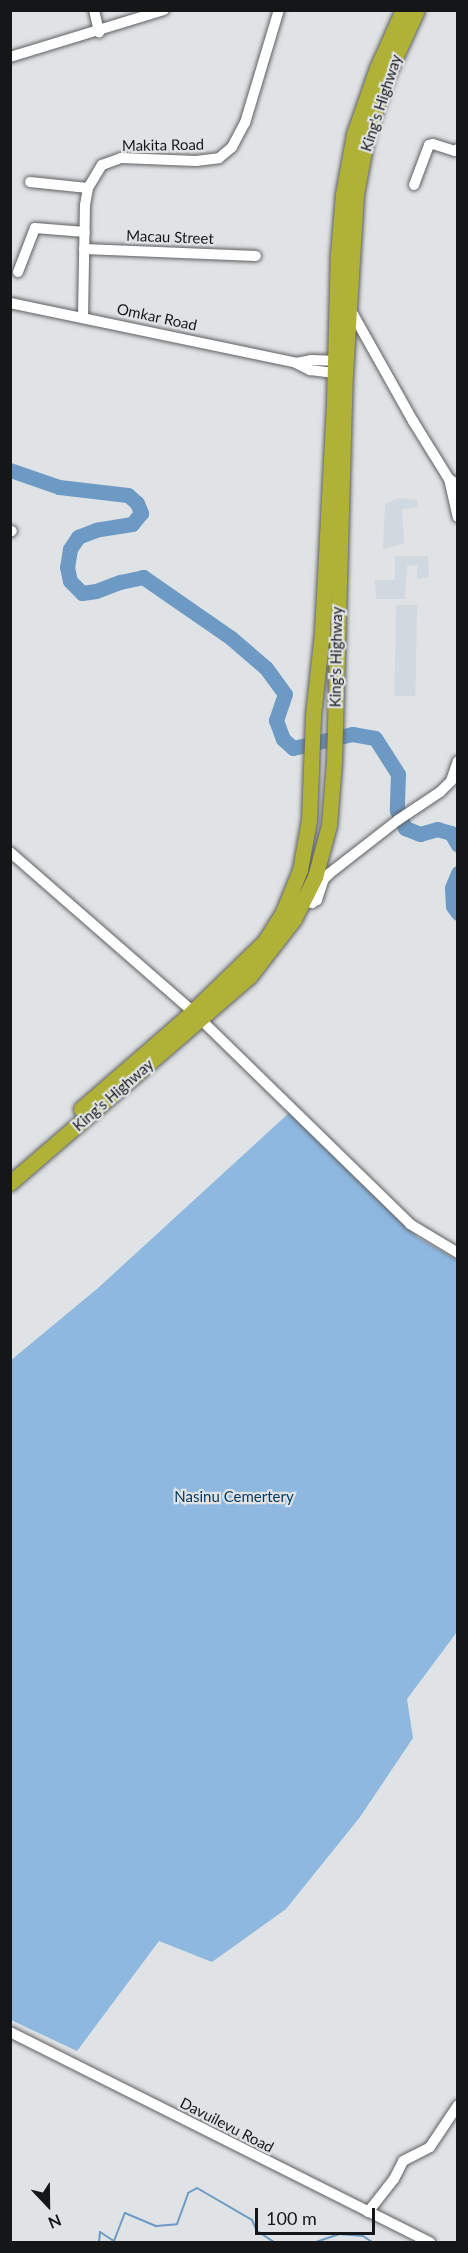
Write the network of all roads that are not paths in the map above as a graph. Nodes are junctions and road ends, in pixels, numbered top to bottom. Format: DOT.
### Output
graph roads {
  1 [pos="94,10"];
  2 [pos="164,10"];
  3 [pos="279,10"];
  4 [pos="403,10"];
  5 [pos="417,10"];
  6 [pos="99,32"];
  7 [pos="10,57"];
  8 [pos="458,149"];
  9 [pos="30,182"];
  10 [pos="414,185"];
  11 [pos="88,188"];
  12 [pos="85,232"];
  13 [pos="84,249"];
  14 [pos="256,256"];
  15 [pos="18,272"];
  16 [pos="10,303"];
  17 [pos="349,306"];
  18 [pos="83,318"];
  19 [pos="340,367"];
  20 [pos="453,482"];
  21 [pos="458,517"];
  22 [pos="458,761"];
  23 [pos="10,852"];
  24 [pos="305,900"];
  25 [pos="196,1015"];
  26 [pos="10,1170"];
  27 [pos="10,1183"];
  28 [pos="458,1253"];
  29 [pos="10,2032"];
  30 [pos="458,2105"];
  31 [pos="368,2212"];
  32 [pos="430,2242"];
  1 -- 6 [label="street"];
  2 -- 6 [label="street"];
  3 -- 11 [label="street, Makita Road"];
  4 -- 19 [label="highway, King's Highway"];
  5 -- 17 [label="highway, King's Highway"];
  6 -- 7 [label="street"];
  8 -- 10 [label="street"];
  9 -- 11 [label="street"];
  11 -- 12 [label="street"];
  12 -- 13 [label="street"];
  12 -- 15 [label="street"];
  13 -- 14 [label="street, Macau Street"];
  13 -- 18 [label="street"];
  16 -- 18 [label="street, Omkar Road"];
  17 -- 19 [label="highway, King's Highway"];
  17 -- 20 [label="street"];
  18 -- 19 [label="street, Omkar Road"];
  19 -- 24 [label="highway, King's Highway"];
  19 -- 25 [label="highway, King's Highway"];
  20 -- 21 [label="street"];
  22 -- 24 [label="street"];
  23 -- 25 [label="street"];
  24 -- 25 [label="highway, King's Highway"];
  25 -- 26 [label="highway, King's Highway"];
  25 -- 27 [label="highway, King's Highway"];
  25 -- 28 [label="street"];
  29 -- 31 [label="street, Davuilevu Road"];
  30 -- 31 [label="street"];
  31 -- 32 [label="street, Davuilevu Road"];
}
